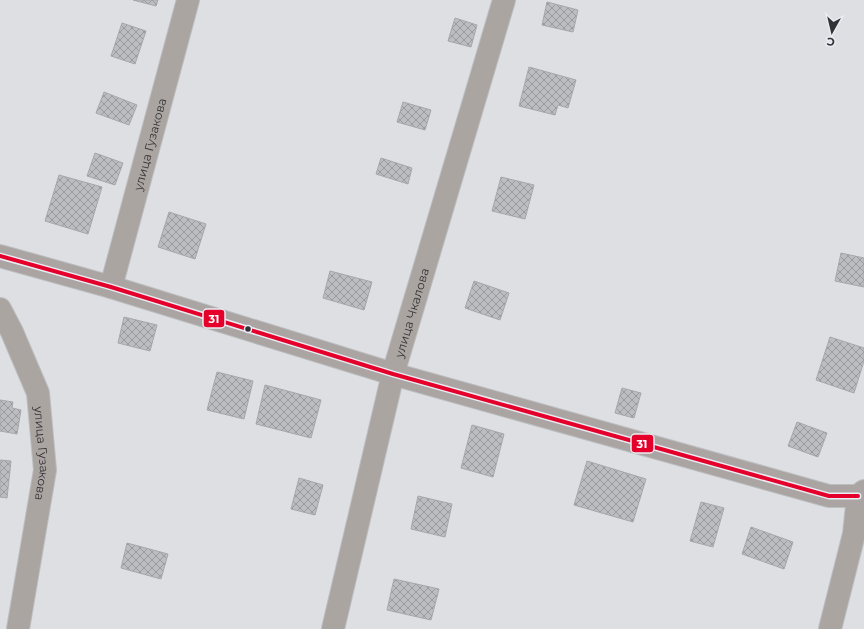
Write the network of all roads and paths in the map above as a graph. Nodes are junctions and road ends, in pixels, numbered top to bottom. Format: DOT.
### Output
graph roads {
  1 [pos="188,0"];
  2 [pos="504,0"];
  3 [pos="0,256"];
  4 [pos="111,287"];
  5 [pos="0,309"];
  6 [pos="393,374"];
  7 [pos="861,494"];
  8 [pos="859,536"];
  9 [pos="18,629"];
  10 [pos="333,629"];
  11 [pos="830,629"];
  1 -- 4 [label="street, улица Гузакова"];
  2 -- 6 [label="street, улица Чкалова"];
  3 -- 4 [label="main road"];
  4 -- 6 [label="main road"];
  5 -- 9 [label="street, улица Гузакова"];
  6 -- 7 [label="main road"];
  6 -- 10 [label="street, улица Чкалова"];
  7 -- 8 [label="street"];
  8 -- 11 [label="street"];
}
